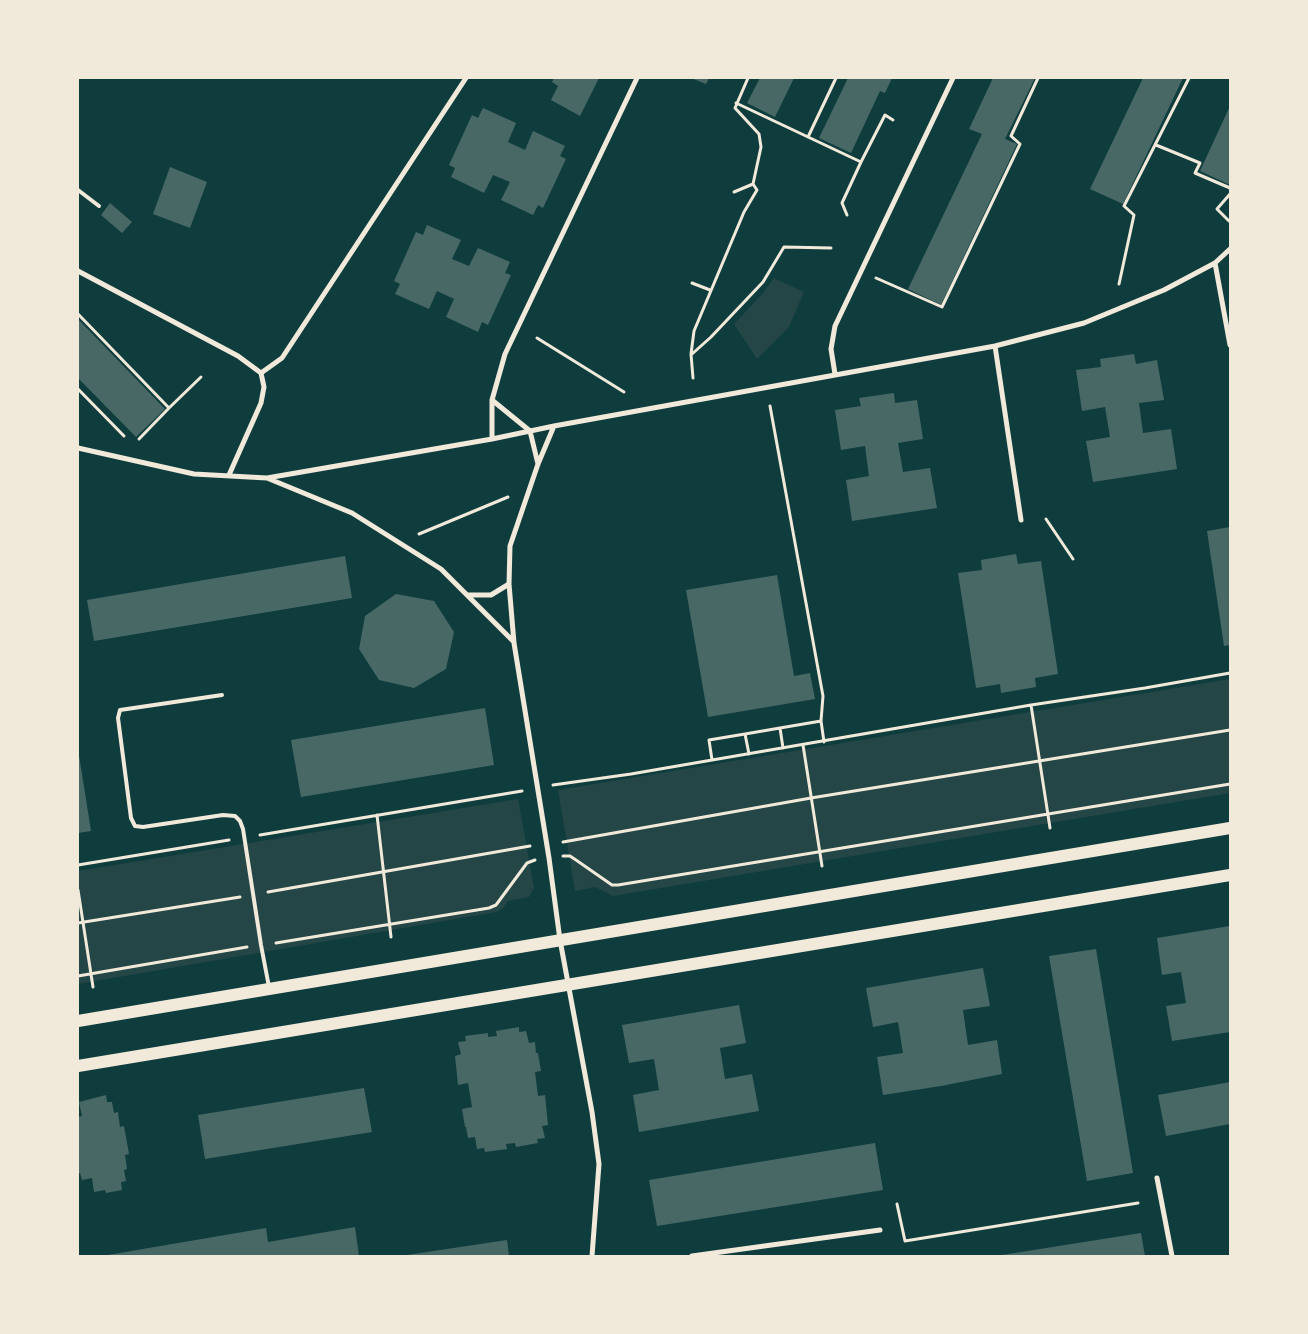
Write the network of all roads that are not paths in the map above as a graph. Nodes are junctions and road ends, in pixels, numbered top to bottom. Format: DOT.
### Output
graph roads {
  1 [pos="466,78"];
  2 [pos="637,78"];
  3 [pos="953,78"];
  4 [pos="78,190"];
  5 [pos="99,206"];
  6 [pos="1230,249"];
  7 [pos="1214,264"];
  8 [pos="78,271"];
  9 [pos="1230,344"];
  10 [pos="995,346"];
  11 [pos="260,373"];
  12 [pos="835,374"];
  13 [pos="492,400"];
  14 [pos="554,426"];
  15 [pos="530,431"];
  16 [pos="492,439"];
  17 [pos="78,448"];
  18 [pos="538,464"];
  19 [pos="229,475"];
  20 [pos="267,478"];
  21 [pos="1020,520"];
  22 [pos="509,584"];
  23 [pos="468,595"];
  24 [pos="514,643"];
  25 [pos="222,695"];
  26 [pos="1230,828"];
  27 [pos="1230,875"];
  28 [pos="560,940"];
  29 [pos="568,984"];
  30 [pos="270,989"];
  31 [pos="78,1021"];
  32 [pos="78,1066"];
  33 [pos="1157,1178"];
  34 [pos="880,1230"];
  35 [pos="592,1256"];
  36 [pos="692,1256"];
  37 [pos="1172,1256"];
  1 -- 11 [label="street"];
  2 -- 13 [label="street"];
  3 -- 12 [label="street"];
  4 -- 5 [label="lane"];
  6 -- 7 [label="street"];
  7 -- 9 [label="street"];
  7 -- 10 [label="street"];
  8 -- 11 [label="street"];
  10 -- 12 [label="street"];
  10 -- 21 [label="street"];
  11 -- 19 [label="street"];
  12 -- 14 [label="street"];
  13 -- 15 [label="street"];
  13 -- 16 [label="street"];
  14 -- 15 [label="street"];
  14 -- 18 [label="street"];
  15 -- 16 [label="street"];
  15 -- 18 [label="street"];
  16 -- 20 [label="street"];
  17 -- 19 [label="street"];
  18 -- 22 [label="street"];
  19 -- 20 [label="street"];
  20 -- 23 [label="street"];
  22 -- 23 [label="street"];
  22 -- 24 [label="street"];
  23 -- 24 [label="street"];
  24 -- 28 [label="street"];
  25 -- 30 [label="lane"];
  26 -- 28 [label="main road"];
  27 -- 29 [label="main road"];
  28 -- 29 [label="street"];
  28 -- 30 [label="main road"];
  29 -- 32 [label="main road"];
  29 -- 35 [label="street"];
  30 -- 31 [label="main road"];
  33 -- 37 [label="street"];
  34 -- 36 [label="street"];
}
